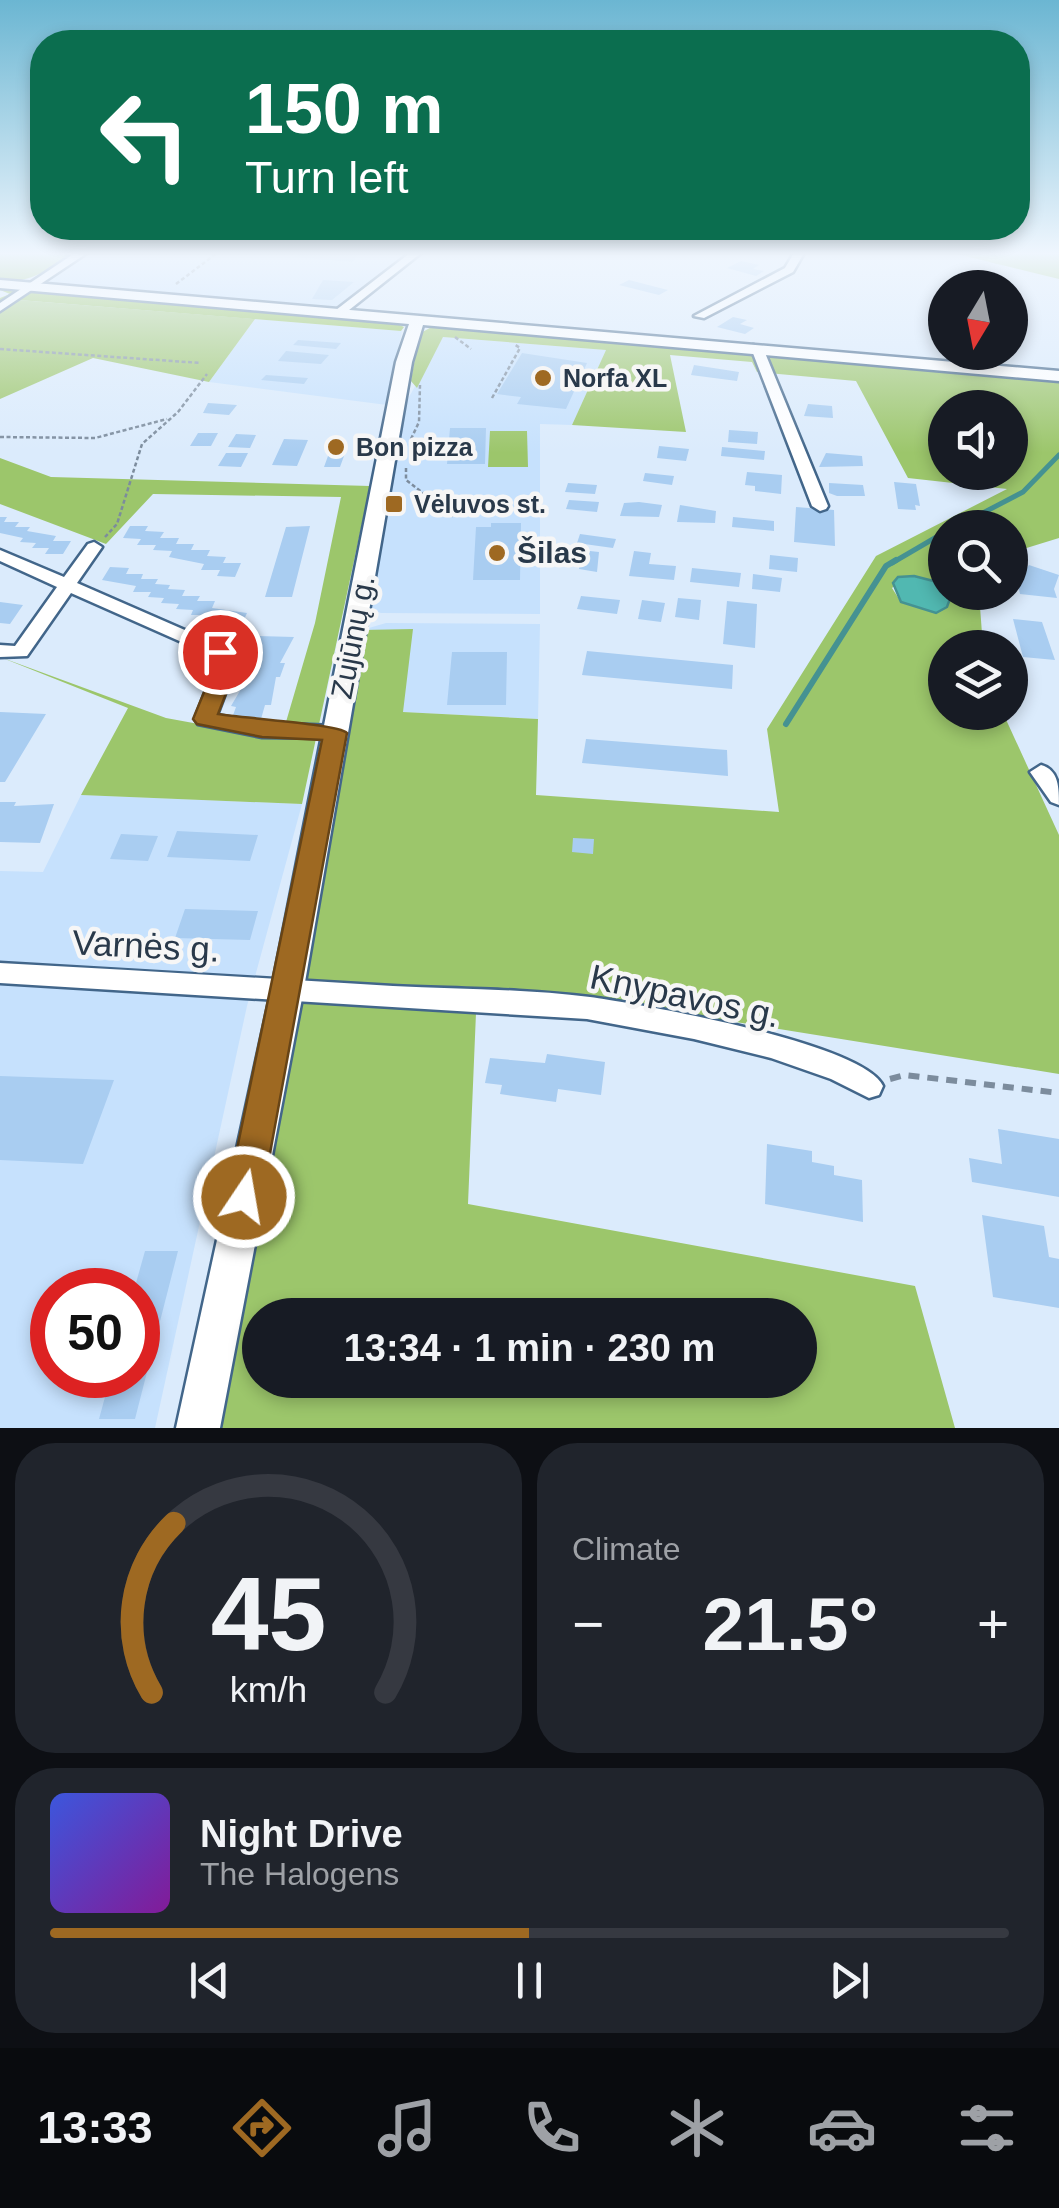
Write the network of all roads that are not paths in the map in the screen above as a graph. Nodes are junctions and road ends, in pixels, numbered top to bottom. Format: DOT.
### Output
graph roads {
  1 [pos="418,319"];
  2 [pos="425,320"];
  3 [pos="756,348"];
  4 [pos="1059,376"];
  5 [pos="820,506"];
  6 [pos="94,548"];
  7 [pos="0,555"];
  8 [pos="68,584"];
  9 [pos="0,651"];
  10 [pos="336,733"];
  11 [pos="1041,772"];
  12 [pos="1059,797"];
  13 [pos="0,973"];
  14 [pos="288,988"];
  15 [pos="869,1086"];
  16 [pos="198,1428"];
  1 -- 10 [label="main road, Zujūnų g."];
  2 -- 3 [label="main road"];
  3 -- 4 [label="main road"];
  3 -- 5 [label="street"];
  6 -- 8 [label="street"];
  7 -- 8 [label="street"];
  8 -- 9 [label="street"];
  8 -- 10 [label="street"];
  10 -- 14 [label="main road, Zujūnų g."];
  11 -- 12 [label="street"];
  13 -- 14 [label="street, Varnės g."];
  14 -- 15 [label="street, Knypavos g."];
  14 -- 16 [label="main road, Zujūnų g."];
}
